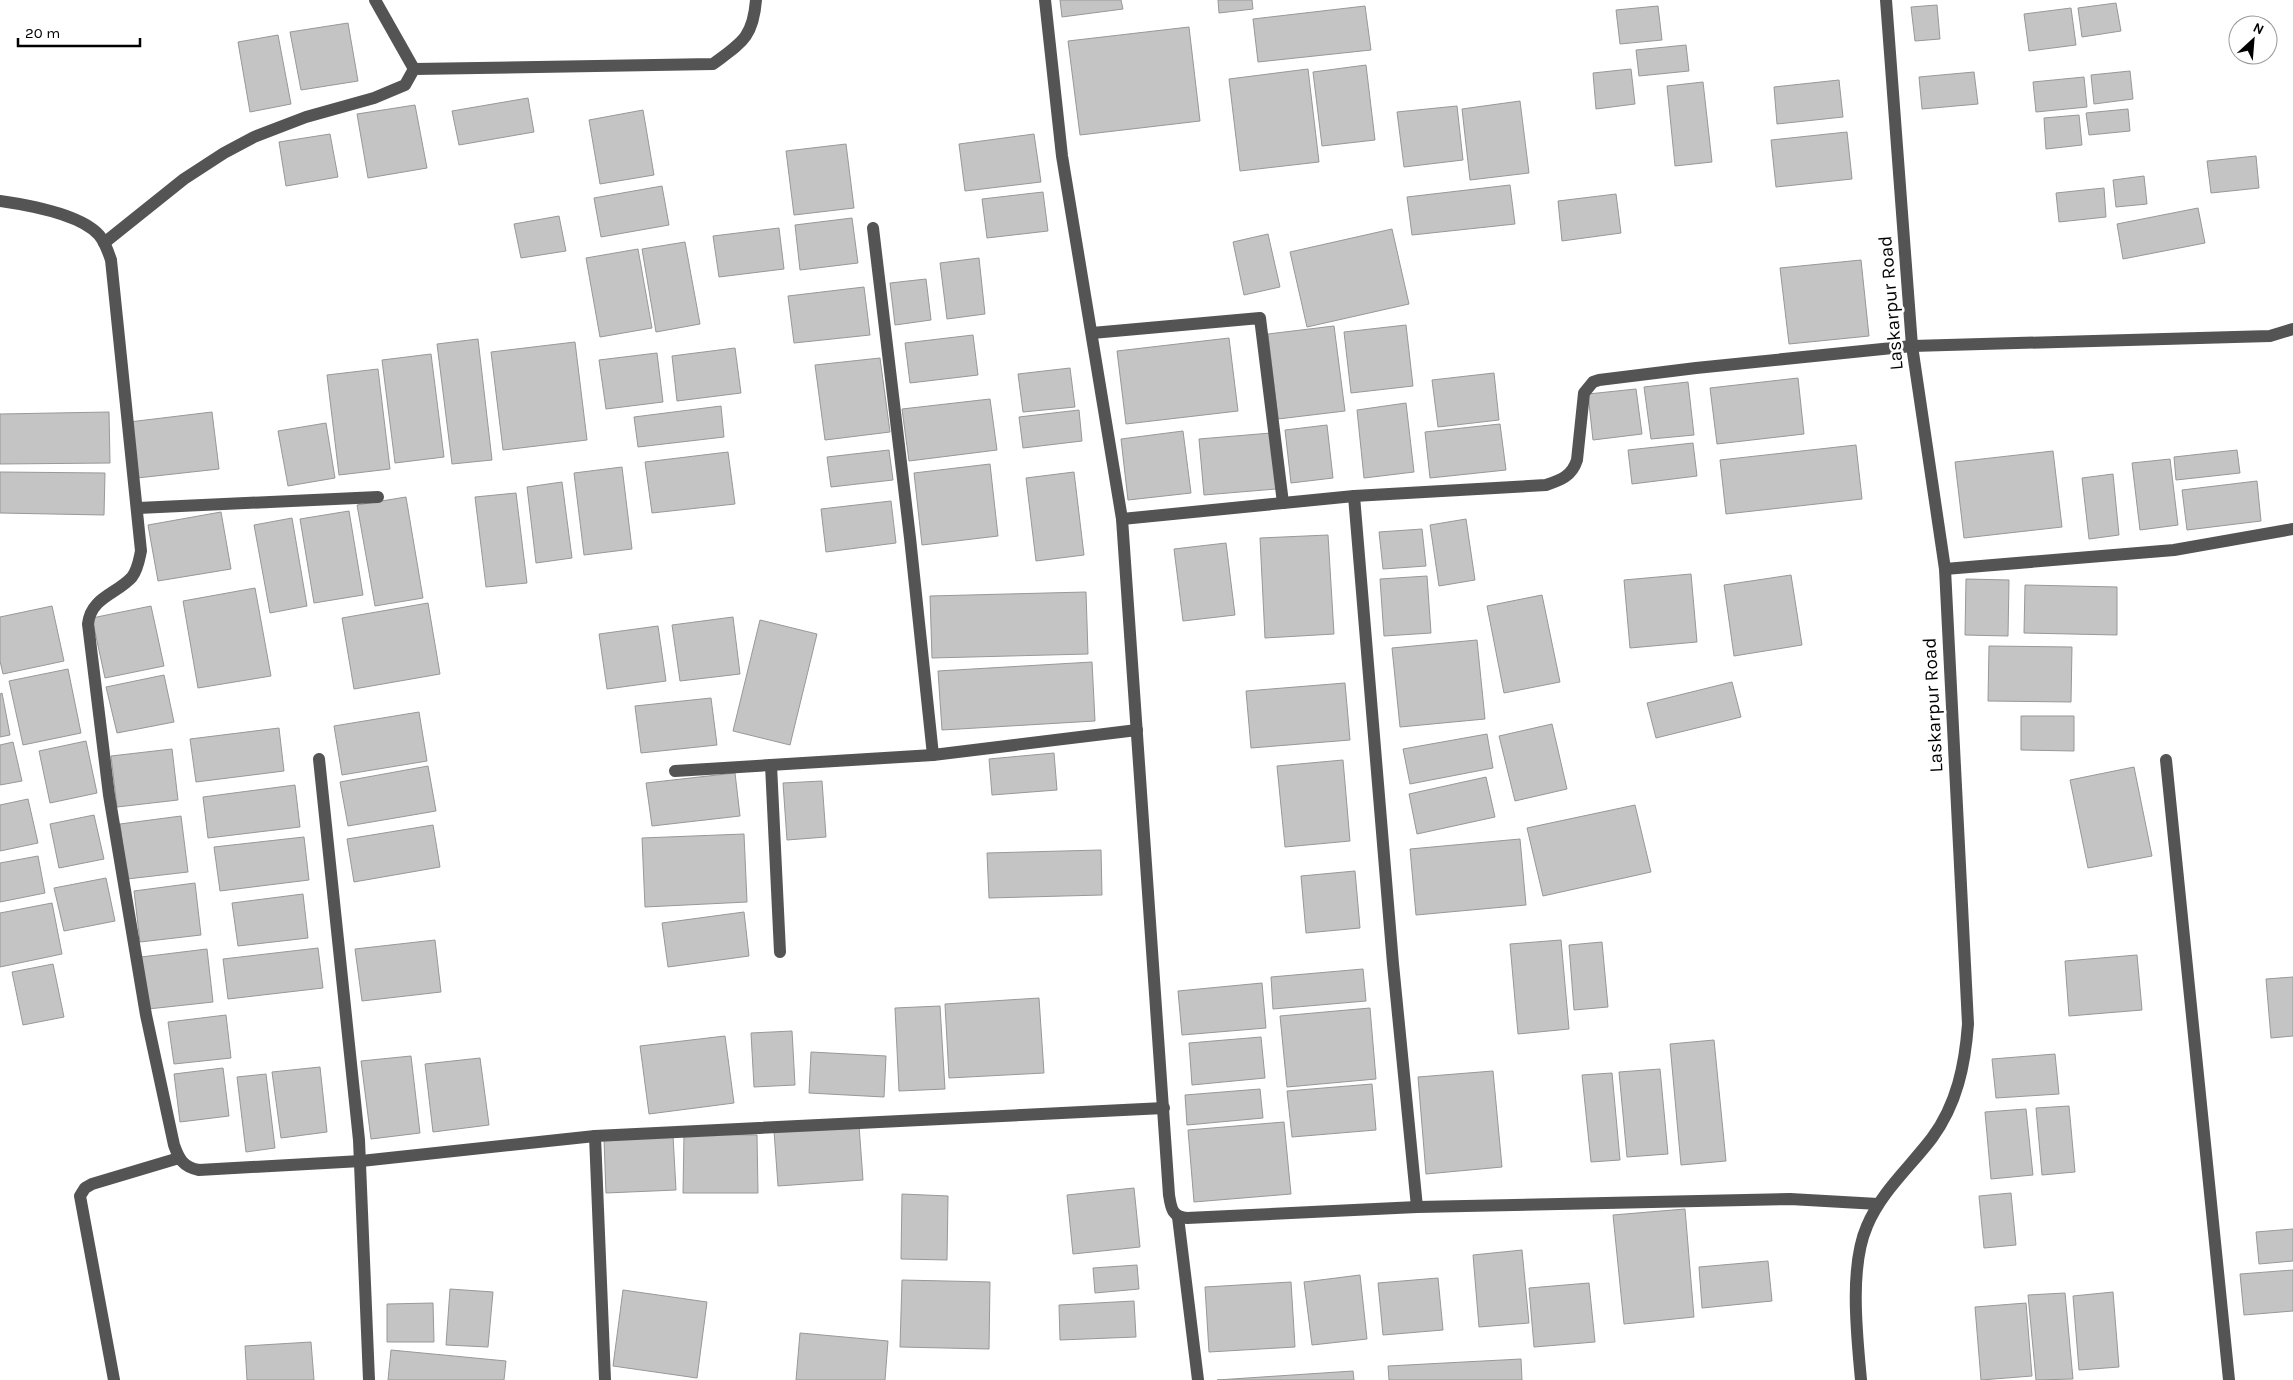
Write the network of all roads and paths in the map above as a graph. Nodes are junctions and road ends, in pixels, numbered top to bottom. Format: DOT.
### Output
graph roads {
  1 [pos="374,0"];
  2 [pos="756,0"];
  3 [pos="1045,0"];
  4 [pos="1886,0"];
  5 [pos="414,69"];
  6 [pos="0,200"];
  7 [pos="873,228"];
  8 [pos="104,242"];
  9 [pos="2293,329"];
  10 [pos="1092,333"];
  11 [pos="1912,346"];
  12 [pos="1354,496"];
  13 [pos="378,497"];
  14 [pos="1283,503"];
  15 [pos="138,508"];
  16 [pos="1122,519"];
  17 [pos="2293,529"];
  18 [pos="1945,570"];
  19 [pos="1137,730"];
  20 [pos="933,755"];
  21 [pos="319,759"];
  22 [pos="2166,760"];
  23 [pos="772,765"];
  24 [pos="674,771"];
  25 [pos="780,952"];
  26 [pos="1164,1108"];
  27 [pos="595,1136"];
  28 [pos="179,1158"];
  29 [pos="361,1161"];
  30 [pos="1878,1204"];
  31 [pos="1417,1207"];
  32 [pos="1178,1217"];
  33 [pos="114,1380"];
  34 [pos="369,1380"];
  35 [pos="605,1380"];
  36 [pos="1198,1380"];
  37 [pos="1861,1380"];
  38 [pos="2228,1380"];
  1 -- 5 [label="street"];
  2 -- 5 [label="street"];
  3 -- 10 [label="street"];
  4 -- 11 [label="street, Laskarpur Road"];
  5 -- 8 [label="street"];
  6 -- 8 [label="street"];
  7 -- 20 [label="street"];
  8 -- 15 [label="street"];
  9 -- 11 [label="street"];
  10 -- 14 [label="street"];
  10 -- 16 [label="street"];
  11 -- 12 [label="street"];
  11 -- 18 [label="street, Laskarpur Road"];
  12 -- 14 [label="street"];
  12 -- 31 [label="street"];
  13 -- 15 [label="street"];
  14 -- 16 [label="street"];
  15 -- 28 [label="street"];
  16 -- 19 [label="street"];
  17 -- 18 [label="street"];
  18 -- 30 [label="street, Laskarpur Road"];
  19 -- 20 [label="street"];
  19 -- 26 [label="street"];
  20 -- 23 [label="street"];
  21 -- 29 [label="street"];
  22 -- 38 [label="street"];
  23 -- 24 [label="street"];
  23 -- 25 [label="street"];
  26 -- 27 [label="street"];
  26 -- 32 [label="street"];
  27 -- 29 [label="street"];
  27 -- 35 [label="street"];
  28 -- 29 [label="street"];
  28 -- 33 [label="street"];
  29 -- 34 [label="street"];
  30 -- 31 [label="street"];
  30 -- 37 [label="street, Laskarpur Road"];
  31 -- 32 [label="street"];
  32 -- 36 [label="street"];
}
